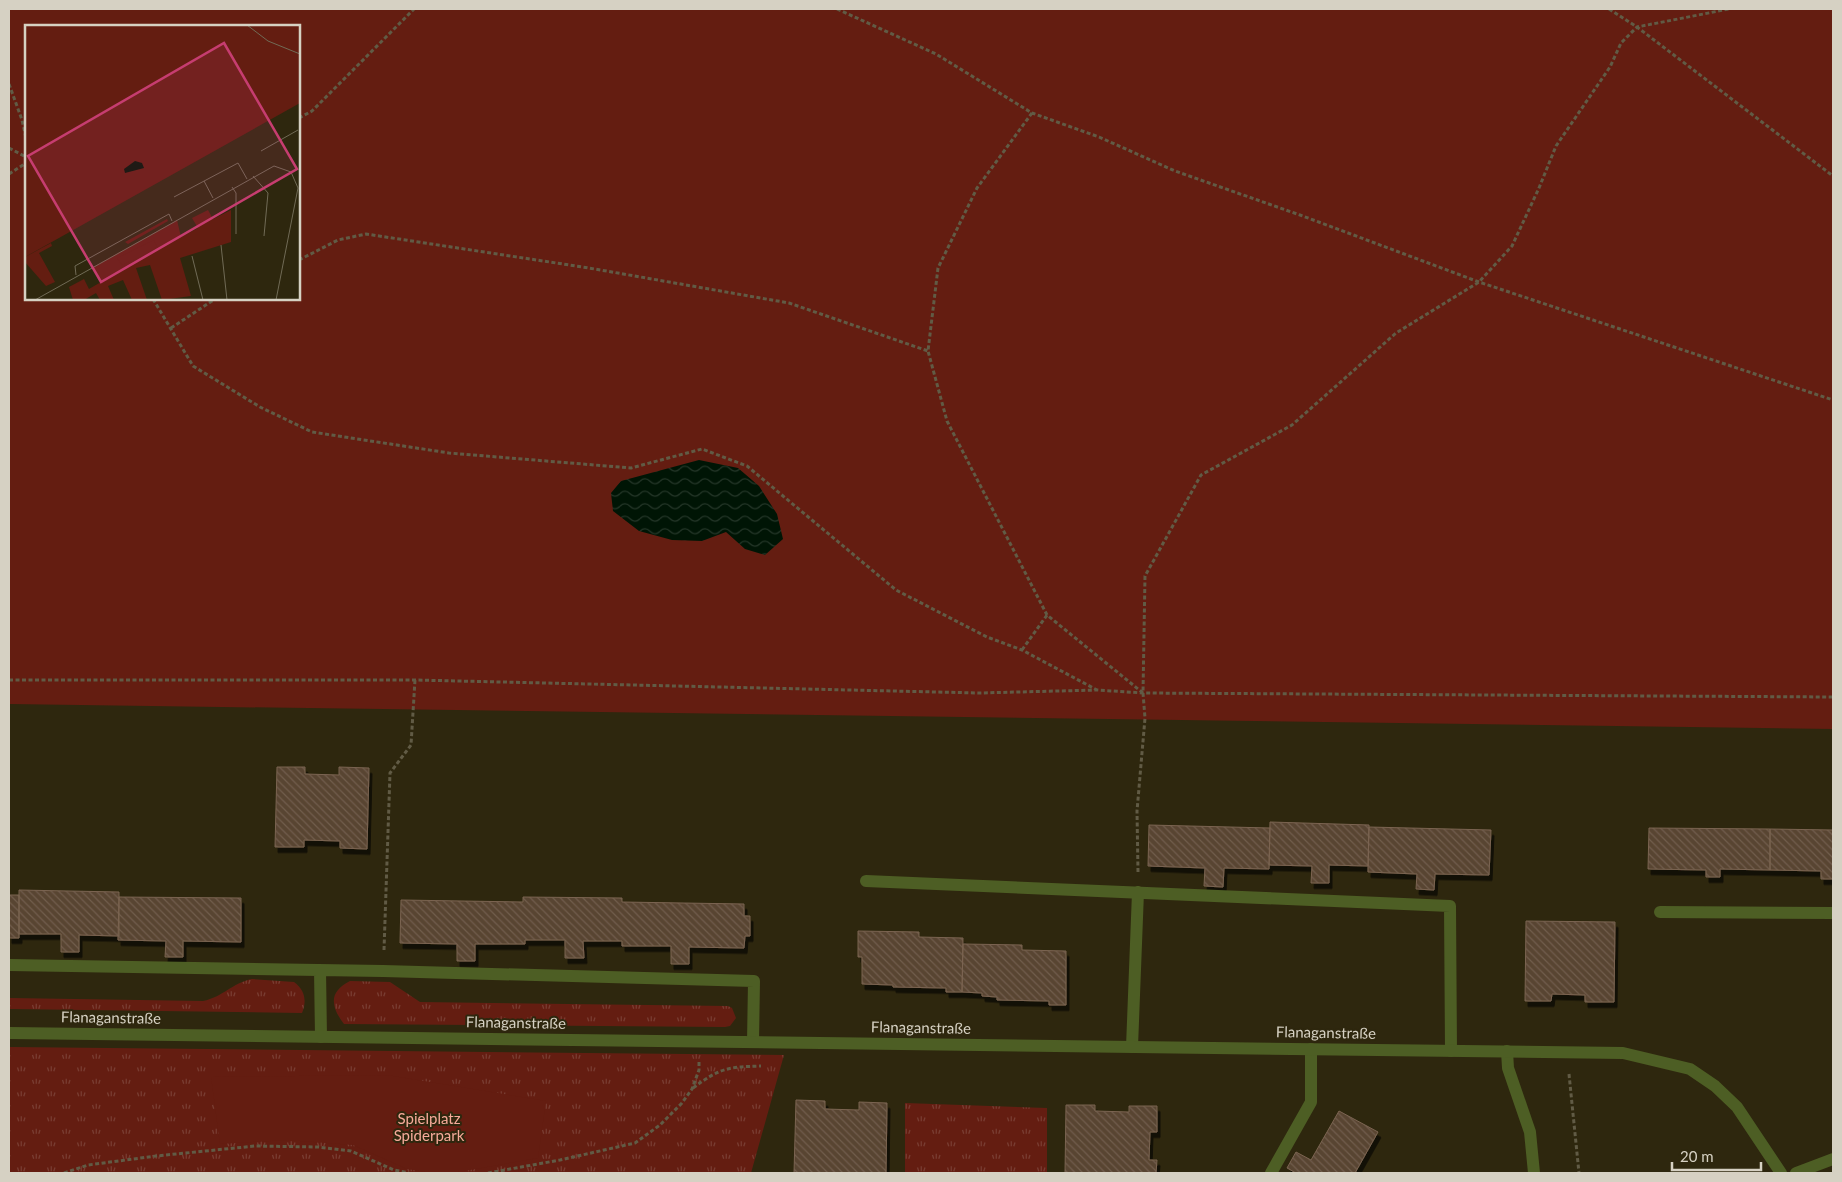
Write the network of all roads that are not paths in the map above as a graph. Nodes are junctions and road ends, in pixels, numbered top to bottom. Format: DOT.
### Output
graph roads {
  1 [pos="866,881"];
  2 [pos="1138,892"];
  3 [pos="1660,912"];
  4 [pos="1833,913"];
  5 [pos="9,965"];
  6 [pos="320,970"];
  7 [pos="9,1033"];
  8 [pos="321,1037"];
  9 [pos="753,1042"];
  10 [pos="1132,1047"];
  11 [pos="1312,1049"];
  12 [pos="1451,1050"];
  13 [pos="1507,1051"];
  14 [pos="1833,1159"];
  15 [pos="1270,1173"];
  16 [pos="1534,1173"];
  17 [pos="1780,1173"];
  18 [pos="1796,1173"];
  1 -- 2 [label="street"];
  2 -- 10 [label="street"];
  2 -- 12 [label="street"];
  3 -- 4 [label="street"];
  5 -- 6 [label="street"];
  6 -- 8 [label="street"];
  6 -- 9 [label="street"];
  7 -- 8 [label="street, Flanaganstraße"];
  8 -- 9 [label="street, Flanaganstraße"];
  9 -- 10 [label="street, Flanaganstraße"];
  10 -- 11 [label="street, Flanaganstraße"];
  11 -- 12 [label="street, Flanaganstraße"];
  11 -- 15 [label="street"];
  12 -- 13 [label="street, Flanaganstraße"];
  13 -- 16 [label="street"];
  13 -- 17 [label="street, Flanaganstraße"];
  14 -- 18 [label="street"];
}
